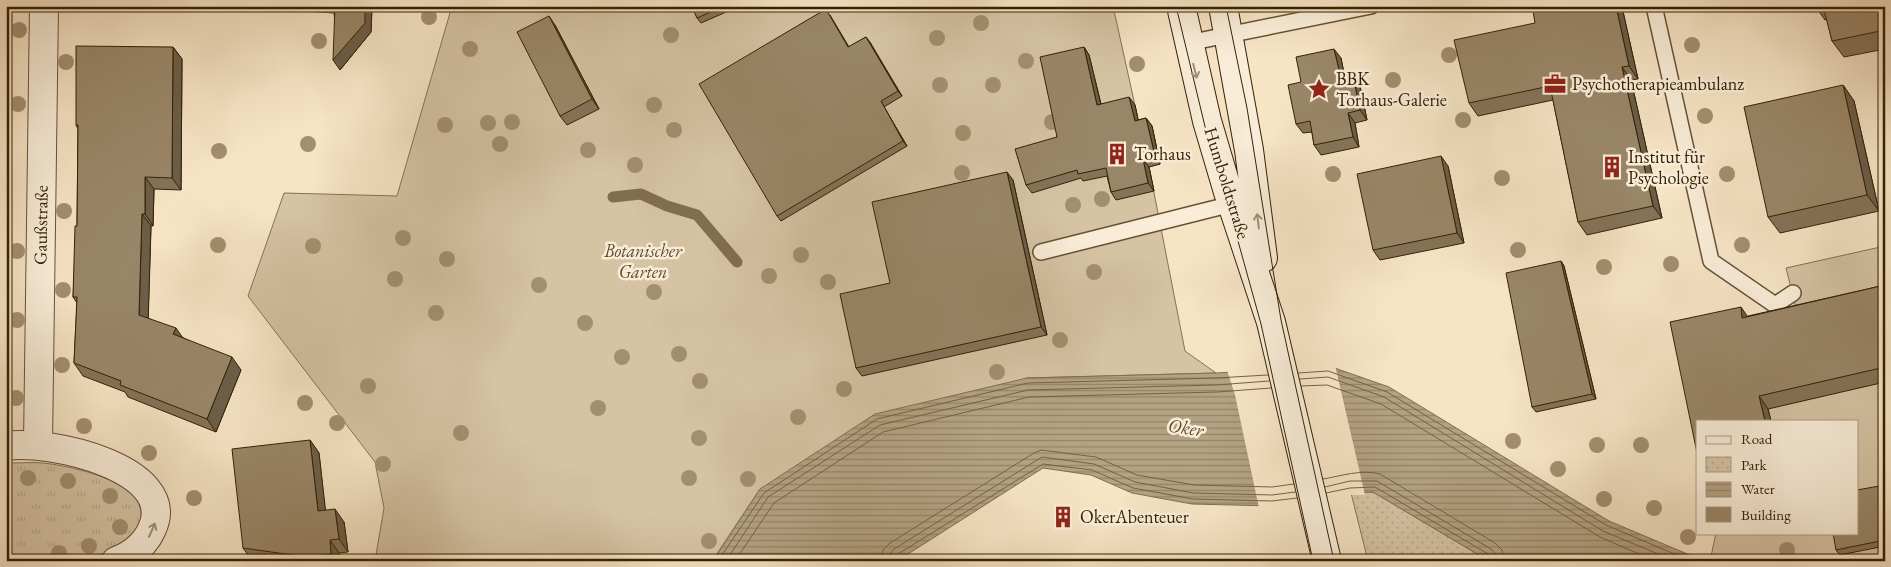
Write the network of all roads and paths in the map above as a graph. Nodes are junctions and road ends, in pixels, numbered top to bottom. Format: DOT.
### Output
graph roads {
  1 [pos="44,6"];
  2 [pos="1181,6"];
  3 [pos="1223,6"];
  4 [pos="1371,6"];
  5 [pos="1654,6"];
  6 [pos="1229,36"];
  7 [pos="1188,44"];
  8 [pos="1232,204"];
  9 [pos="1042,252"];
  10 [pos="1793,293"];
  11 [pos="1271,322"];
  12 [pos="38,444"];
  13 [pos="6,446"];
  14 [pos="1325,551"];
  15 [pos="116,561"];
  1 -- 12 [label="main road, Gaußstraße"];
  2 -- 7 [label="main road, Humboldtstraße"];
  3 -- 6 [label="main road, Humboldtstraße"];
  4 -- 6 [label="lane"];
  5 -- 10 [label="lane"];
  6 -- 7 [label="lane"];
  11 -- 6 [label="main road, Humboldtstraße, one-way"];
  7 -- 8 [label="main road, Humboldtstraße, one-way"];
  8 -- 9 [label="lane"];
  8 -- 11 [label="main road, Humboldtstraße"];
  11 -- 14 [label="main road, Humboldtstraße"];
  12 -- 13 [label="main road"];
  15 -- 12 [label="main road, one-way"];
}
